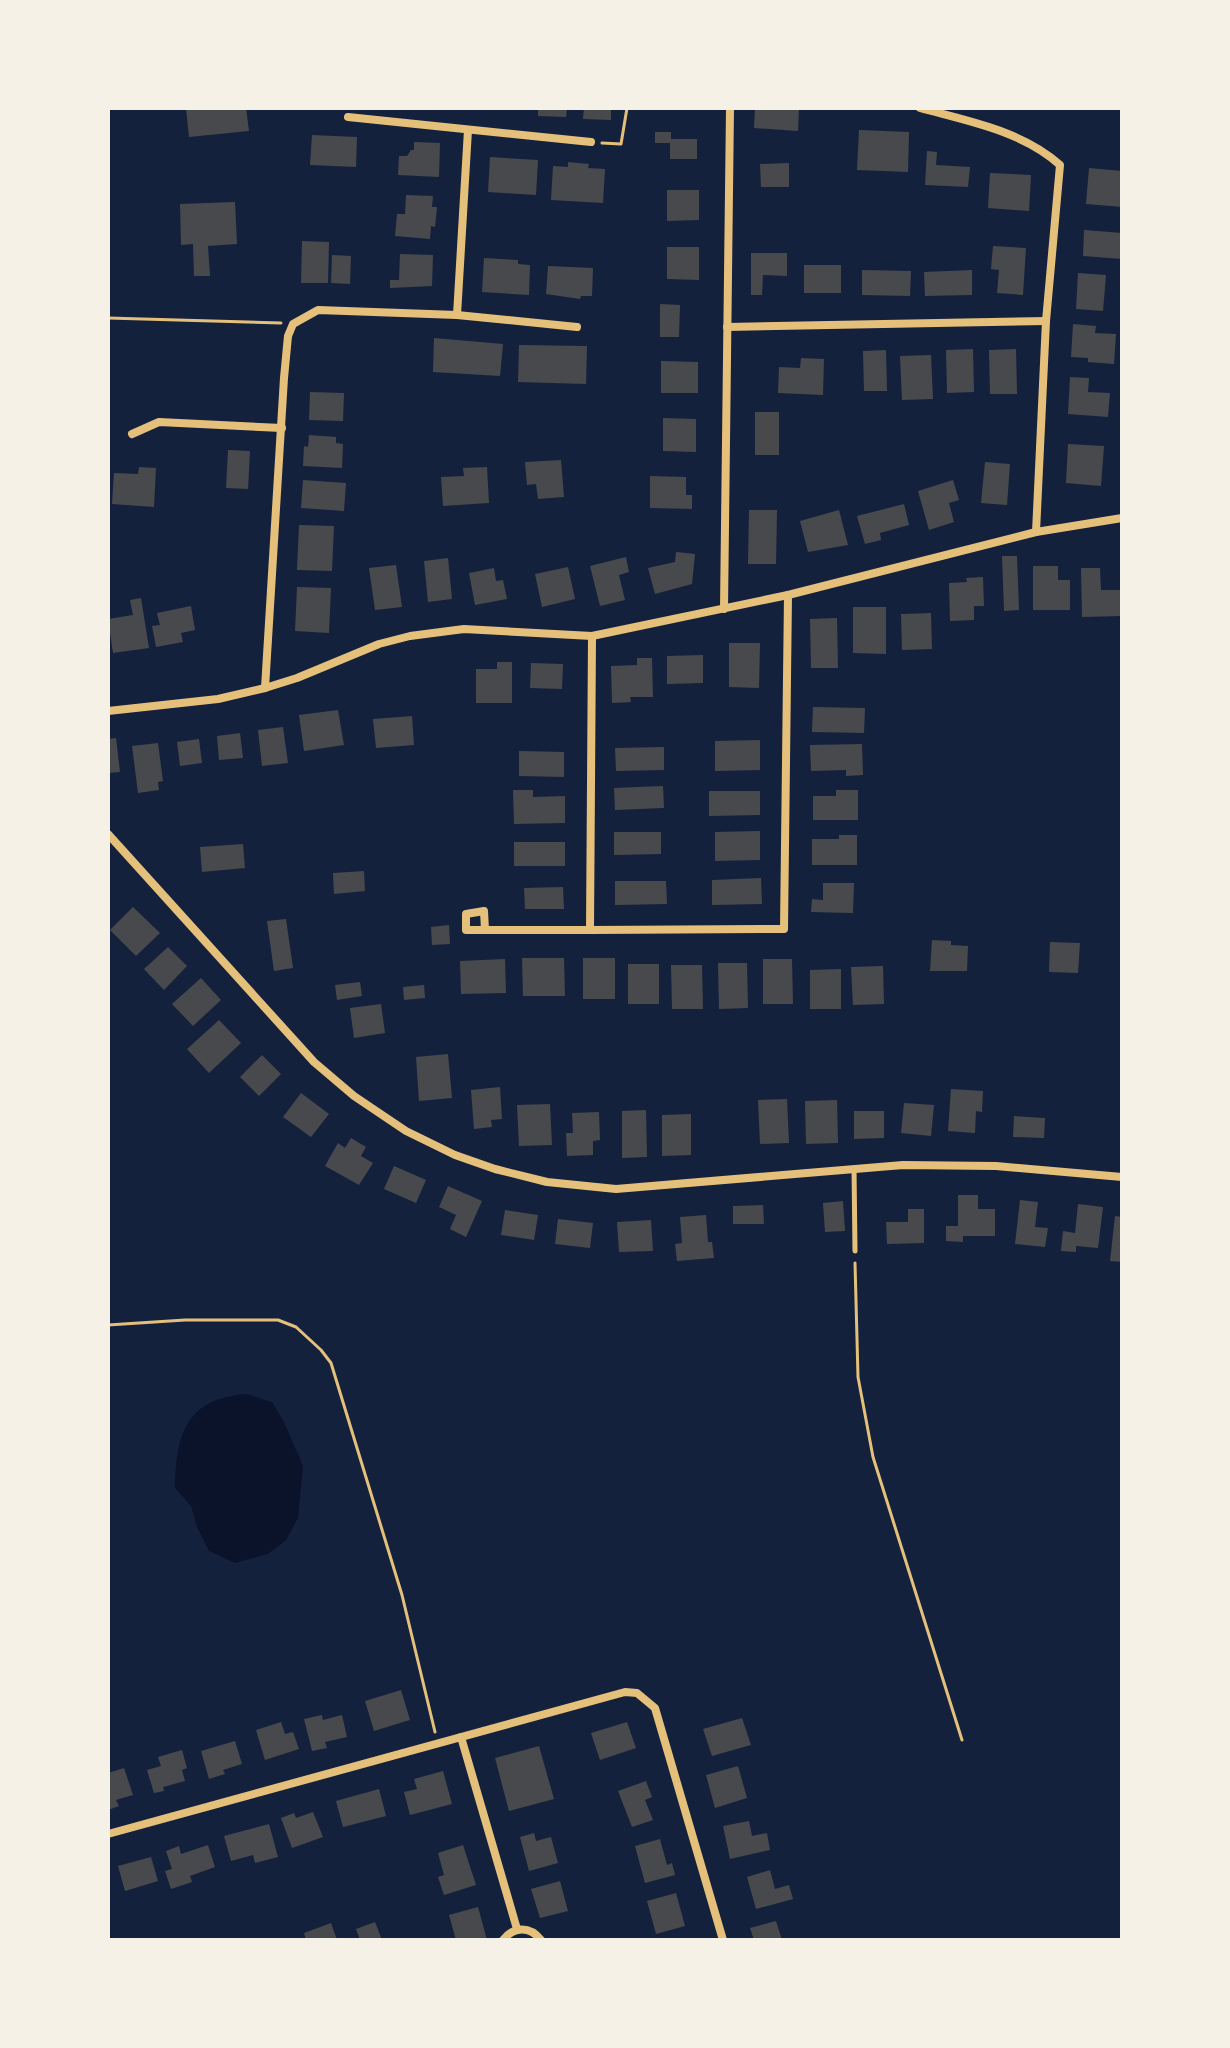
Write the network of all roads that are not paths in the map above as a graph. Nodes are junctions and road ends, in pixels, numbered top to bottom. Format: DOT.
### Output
graph roads {
  1 [pos="730,108"];
  2 [pos="920,108"];
  3 [pos="348,117"];
  4 [pos="468,130"];
  5 [pos="591,142"];
  6 [pos="457,315"];
  7 [pos="1046,321"];
  8 [pos="577,327"];
  9 [pos="727,327"];
  10 [pos="282,428"];
  11 [pos="132,434"];
  12 [pos="1122,518"];
  13 [pos="1036,532"];
  14 [pos="788,595"];
  15 [pos="724,609"];
  16 [pos="592,636"];
  17 [pos="265,688"];
  18 [pos="108,711"];
  19 [pos="108,834"];
  20 [pos="485,930"];
  21 [pos="590,930"];
  22 [pos="854,1168"];
  23 [pos="1122,1177"];
  24 [pos="855,1251"];
  25 [pos="461,1737"];
  26 [pos="108,1834"];
  27 [pos="517,1929"];
  28 [pos="503,1940"];
  29 [pos="541,1940"];
  30 [pos="723,1940"];
  1 -- 9 [label="street"];
  2 -- 7 [label="street"];
  3 -- 4 [label="street"];
  4 -- 5 [label="street"];
  4 -- 6 [label="street"];
  6 -- 8 [label="street"];
  6 -- 10 [label="street"];
  7 -- 9 [label="street"];
  7 -- 13 [label="street"];
  9 -- 15 [label="street"];
  10 -- 11 [label="street"];
  10 -- 17 [label="street"];
  12 -- 13 [label="street"];
  13 -- 14 [label="street"];
  14 -- 15 [label="street"];
  14 -- 21 [label="street"];
  15 -- 16 [label="street"];
  16 -- 17 [label="street"];
  16 -- 21 [label="street"];
  17 -- 18 [label="street"];
  19 -- 22 [label="street"];
  20 -- 21 [label="street"];
  22 -- 23 [label="street"];
  22 -- 24 [label="lane"];
  25 -- 26 [label="street"];
  25 -- 27 [label="street"];
  25 -- 30 [label="street"];
  27 -- 28 [label="street"];
  27 -- 29 [label="street"];
}
